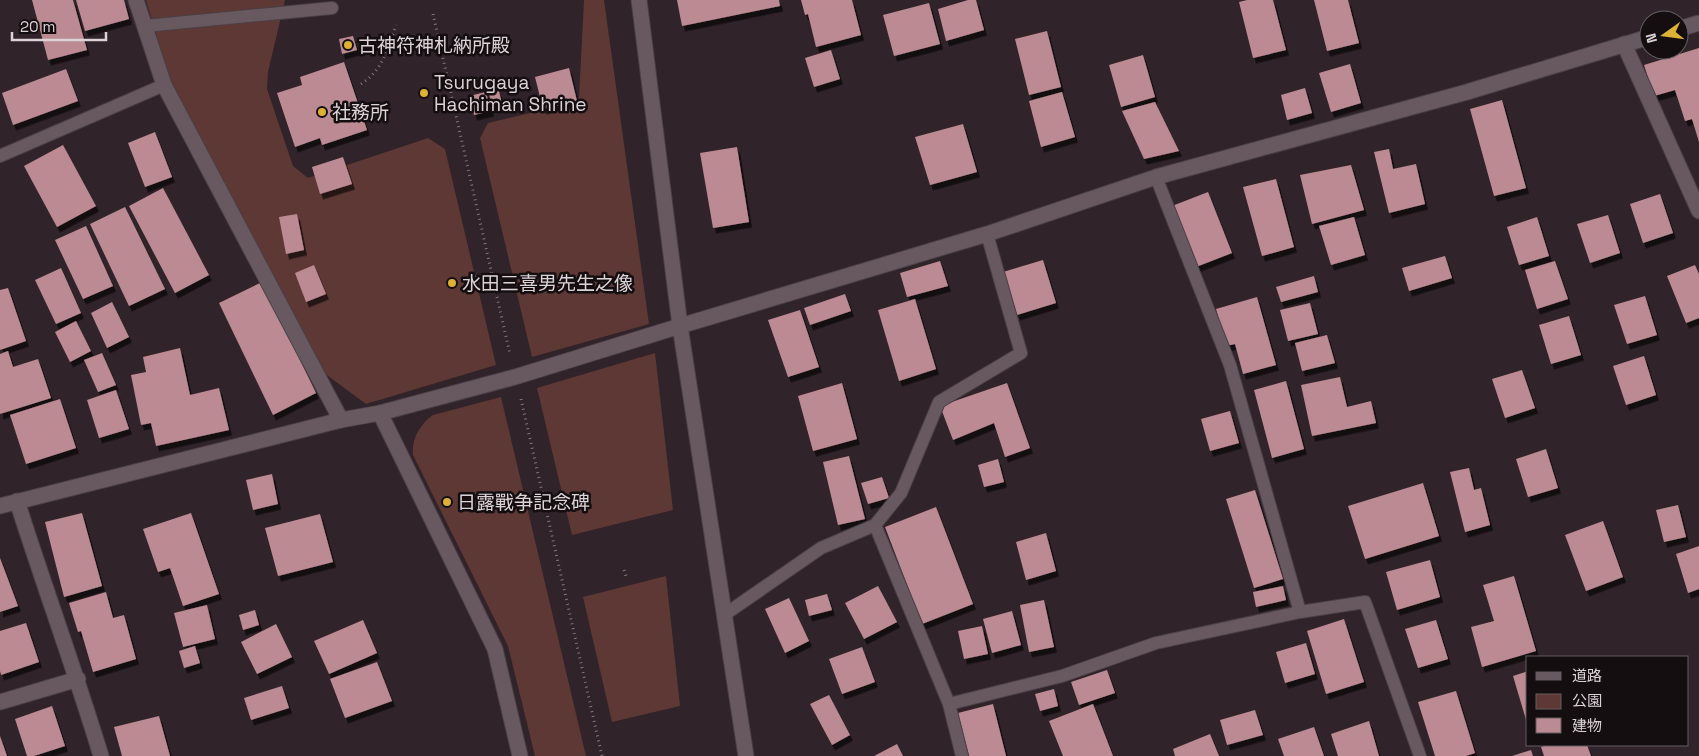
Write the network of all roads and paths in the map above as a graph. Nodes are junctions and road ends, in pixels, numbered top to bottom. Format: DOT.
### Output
graph roads {
  1 [pos="136,0"];
  2 [pos="639,0"];
  3 [pos="332,8"];
  4 [pos="433,14"];
  5 [pos="396,25"];
  6 [pos="144,26"];
  7 [pos="1639,40"];
  8 [pos="1624,44"];
  9 [pos="361,84"];
  10 [pos="164,85"];
  11 [pos="0,156"];
  12 [pos="1156,177"];
  13 [pos="1699,210"];
  14 [pos="987,234"];
  15 [pos="492,273"];
  16 [pos="456,282"];
  17 [pos="680,326"];
  18 [pos="516,377"];
  19 [pos="380,413"];
  20 [pos="341,420"];
  21 [pos="17,500"];
  22 [pos="0,506"];
  23 [pos="876,525"];
  24 [pos="624,570"];
  25 [pos="626,576"];
  26 [pos="1300,612"];
  27 [pos="724,616"];
  28 [pos="78,679"];
  29 [pos="0,702"];
  30 [pos="949,704"];
  31 [pos="98,755"];
  32 [pos="520,756"];
  33 [pos="602,756"];
  34 [pos="746,756"];
  35 [pos="962,756"];
  36 [pos="1420,756"];
  1 -- 6 [label="street"];
  2 -- 17 [label="street"];
  3 -- 6 [label="lane"];
  4 -- 15 [label="path"];
  5 -- 9 [label="path"];
  6 -- 10 [label="street"];
  7 -- 8 [label="street"];
  8 -- 12 [label="street"];
  8 -- 13 [label="street"];
  10 -- 11 [label="lane"];
  10 -- 20 [label="street"];
  12 -- 14 [label="street"];
  12 -- 26 [label="lane"];
  14 -- 17 [label="street"];
  14 -- 23 [label="lane"];
  15 -- 16 [label="path"];
  15 -- 18 [label="path"];
  17 -- 18 [label="street"];
  17 -- 27 [label="street"];
  18 -- 19 [label="street"];
  18 -- 33 [label="path"];
  19 -- 20 [label="street"];
  19 -- 32 [label="street"];
  20 -- 21 [label="street"];
  21 -- 22 [label="street"];
  21 -- 28 [label="street"];
  23 -- 27 [label="lane"];
  23 -- 30 [label="lane"];
  24 -- 25 [label="path"];
  26 -- 30 [label="lane"];
  26 -- 36 [label="lane"];
  27 -- 34 [label="street"];
  28 -- 29 [label="street"];
  28 -- 31 [label="street"];
  30 -- 35 [label="lane"];
}
